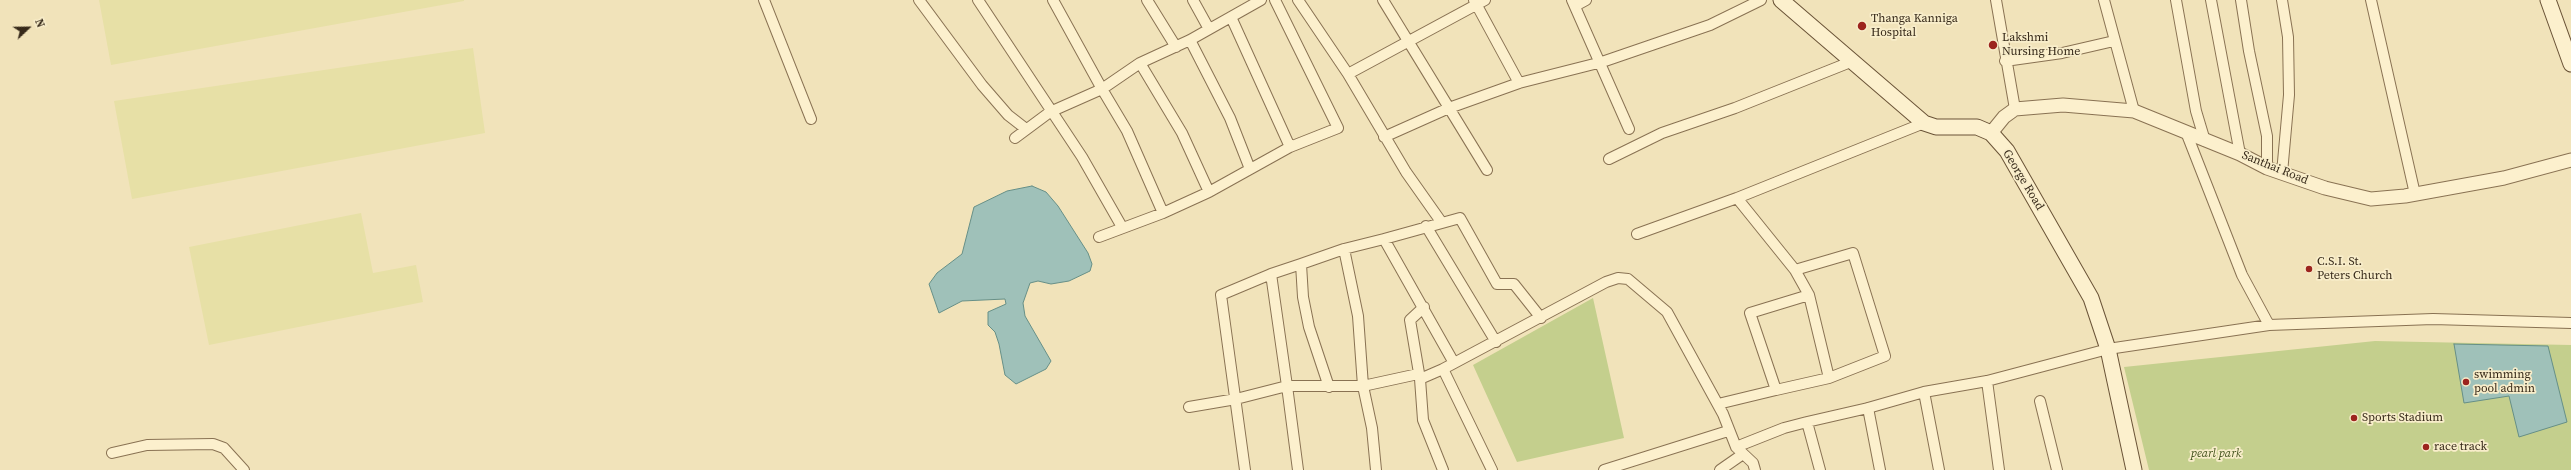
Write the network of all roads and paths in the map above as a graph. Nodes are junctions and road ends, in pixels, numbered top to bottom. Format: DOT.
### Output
graph roads {
  1 [pos="764,0"];
  2 [pos="919,0"];
  3 [pos="978,0"];
  4 [pos="1053,0"];
  5 [pos="1147,0"];
  6 [pos="1192,0"];
  7 [pos="1261,0"];
  8 [pos="1275,0"];
  9 [pos="1298,0"];
  10 [pos="1383,0"];
  11 [pos="1586,0"];
  12 [pos="1761,0"];
  13 [pos="1781,0"];
  14 [pos="1996,0"];
  15 [pos="2104,0"];
  16 [pos="2176,0"];
  17 [pos="2211,0"];
  18 [pos="2242,0"];
  19 [pos="2282,0"];
  20 [pos="2371,0"];
  21 [pos="2548,0"];
  22 [pos="1478,2"];
  23 [pos="1574,3"];
  24 [pos="1231,17"];
  25 [pos="1208,29"];
  26 [pos="1190,40"];
  27 [pos="2114,41"];
  28 [pos="1409,42"];
  29 [pos="1176,47"];
  30 [pos="1854,61"];
  31 [pos="2005,61"];
  32 [pos="1602,62"];
  33 [pos="1140,63"];
  34 [pos="2571,64"];
  35 [pos="1348,74"];
  36 [pos="1519,83"];
  37 [pos="1102,89"];
  38 [pos="1449,108"];
  39 [pos="2015,109"];
  40 [pos="2134,111"];
  41 [pos="1050,112"];
  42 [pos="811,119"];
  43 [pos="1924,123"];
  44 [pos="1026,129"];
  45 [pos="1629,129"];
  46 [pos="2186,132"];
  47 [pos="1991,133"];
  48 [pos="1384,137"];
  49 [pos="1015,138"];
  50 [pos="2205,141"];
  51 [pos="1290,147"];
  52 [pos="2240,154"];
  53 [pos="1609,159"];
  54 [pos="2571,160"];
  55 [pos="2267,168"];
  56 [pos="1250,169"];
  57 [pos="1487,170"];
  58 [pos="2282,173"];
  59 [pos="1209,192"];
  60 [pos="2415,194"];
  61 [pos="1737,198"];
  62 [pos="1163,213"];
  63 [pos="1442,223"];
  64 [pos="1426,226"];
  65 [pos="1122,227"];
  66 [pos="1637,234"];
  67 [pos="1099,237"];
  68 [pos="1384,239"];
  69 [pos="1344,249"];
  70 [pos="1301,264"];
  71 [pos="1795,270"];
  72 [pos="1271,274"];
  73 [pos="1810,295"];
  74 [pos="1424,307"];
  75 [pos="1541,318"];
  76 [pos="2571,323"];
  77 [pos="2268,326"];
  78 [pos="1496,342"];
  79 [pos="2108,349"];
  80 [pos="1454,363"];
  81 [pos="1443,369"];
  82 [pos="1419,376"];
  83 [pos="1829,378"];
  84 [pos="1986,381"];
  85 [pos="1287,386"];
  86 [pos="1363,386"];
  87 [pos="1329,387"];
  88 [pos="1776,390"];
  89 [pos="1924,392"];
  90 [pos="1236,399"];
  91 [pos="2040,401"];
  92 [pos="1718,404"];
  93 [pos="1189,407"];
  94 [pos="1868,408"];
  95 [pos="1807,422"];
  96 [pos="1728,431"];
  97 [pos="1739,451"];
  98 [pos="112,453"];
  99 [pos="244,470"];
  100 [pos="1245,470"];
  101 [pos="1298,470"];
  102 [pos="1376,470"];
  103 [pos="1443,470"];
  104 [pos="1492,470"];
  105 [pos="1605,470"];
  106 [pos="1720,470"];
  107 [pos="1755,470"];
  108 [pos="1820,470"];
  109 [pos="1880,470"];
  110 [pos="1939,470"];
  111 [pos="1999,470"];
  112 [pos="2057,470"];
  113 [pos="2134,470"];
  1 -- 42 [label="street"];
  2 -- 44 [label="street"];
  3 -- 41 [label="street"];
  4 -- 37 [label="street"];
  5 -- 29 [label="street"];
  6 -- 25 [label="street"];
  7 -- 24 [label="street"];
  8 -- 51 [label="street"];
  9 -- 35 [label="street"];
  10 -- 28 [label="street"];
  11 -- 23 [label="street"];
  12 -- 32 [label="street"];
  13 -- 30 [label="main road"];
  14 -- 31 [label="street"];
  15 -- 27 [label="street"];
  16 -- 50 [label="street"];
  17 -- 52 [label="street"];
  18 -- 55 [label="street"];
  19 -- 58 [label="street"];
  20 -- 60 [label="street"];
  21 -- 34 [label="main road"];
  22 -- 28 [label="street"];
  22 -- 36 [label="street"];
  23 -- 32 [label="street"];
  24 -- 25 [label="street"];
  24 -- 51 [label="street"];
  25 -- 26 [label="street"];
  26 -- 29 [label="street"];
  26 -- 56 [label="street"];
  27 -- 31 [label="street"];
  27 -- 40 [label="street"];
  28 -- 35 [label="street"];
  28 -- 38 [label="street"];
  29 -- 33 [label="street"];
  30 -- 43 [label="main road"];
  30 -- 53 [label="street"];
  31 -- 39 [label="street"];
  32 -- 36 [label="street"];
  32 -- 45 [label="street"];
  33 -- 37 [label="street"];
  33 -- 59 [label="street"];
  35 -- 48 [label="street"];
  36 -- 38 [label="street"];
  37 -- 41 [label="street"];
  37 -- 62 [label="street"];
  38 -- 48 [label="street"];
  38 -- 57 [label="street"];
  39 -- 40 [label="street, Santhai Road"];
  39 -- 47 [label="street"];
  40 -- 46 [label="street, Santhai Road"];
  41 -- 44 [label="street"];
  41 -- 65 [label="street"];
  43 -- 47 [label="main road"];
  43 -- 61 [label="street"];
  44 -- 49 [label="street"];
  46 -- 50 [label="street, Santhai Road"];
  46 -- 77 [label="street"];
  47 -- 79 [label="main road, George Road"];
  48 -- 63 [label="street"];
  50 -- 52 [label="street, Santhai Road"];
  51 -- 56 [label="street"];
  52 -- 55 [label="street, Santhai Road"];
  54 -- 60 [label="street, Santhai Road"];
  55 -- 58 [label="street, Santhai Road"];
  56 -- 59 [label="street"];
  58 -- 60 [label="street, Santhai Road"];
  59 -- 62 [label="street"];
  61 -- 66 [label="street"];
  61 -- 71 [label="street"];
  62 -- 65 [label="street"];
  63 -- 64 [label="street"];
  63 -- 75 [label="street"];
  64 -- 68 [label="street"];
  64 -- 78 [label="street"];
  65 -- 67 [label="street"];
  68 -- 69 [label="street"];
  68 -- 74 [label="street"];
  69 -- 70 [label="street"];
  69 -- 86 [label="street"];
  70 -- 72 [label="street"];
  70 -- 87 [label="street"];
  71 -- 73 [label="street"];
  71 -- 83 [label="street"];
  72 -- 85 [label="street"];
  72 -- 90 [label="street"];
  73 -- 83 [label="street"];
  73 -- 88 [label="street"];
  74 -- 80 [label="street"];
  74 -- 82 [label="street"];
  75 -- 78 [label="street"];
  75 -- 92 [label="street"];
  76 -- 77 [label="street"];
  77 -- 79 [label="street"];
  78 -- 80 [label="street"];
  79 -- 84 [label="street"];
  79 -- 113 [label="main road, George Road"];
  80 -- 81 [label="street"];
  81 -- 82 [label="street"];
  81 -- 104 [label="street"];
  82 -- 86 [label="street"];
  82 -- 103 [label="street"];
  83 -- 88 [label="street"];
  84 -- 89 [label="street"];
  84 -- 111 [label="street"];
  85 -- 87 [label="street"];
  85 -- 90 [label="street"];
  85 -- 101 [label="street"];
  86 -- 87 [label="street"];
  86 -- 102 [label="street"];
  88 -- 92 [label="street"];
  89 -- 94 [label="street"];
  89 -- 110 [label="street"];
  90 -- 93 [label="street"];
  90 -- 100 [label="street"];
  91 -- 112 [label="street"];
  92 -- 96 [label="street"];
  94 -- 95 [label="street"];
  94 -- 109 [label="street"];
  95 -- 97 [label="street"];
  95 -- 108 [label="street"];
  96 -- 97 [label="street"];
  96 -- 105 [label="street"];
  97 -- 106 [label="street"];
  97 -- 107 [label="street"];
  98 -- 99 [label="street"];
}
